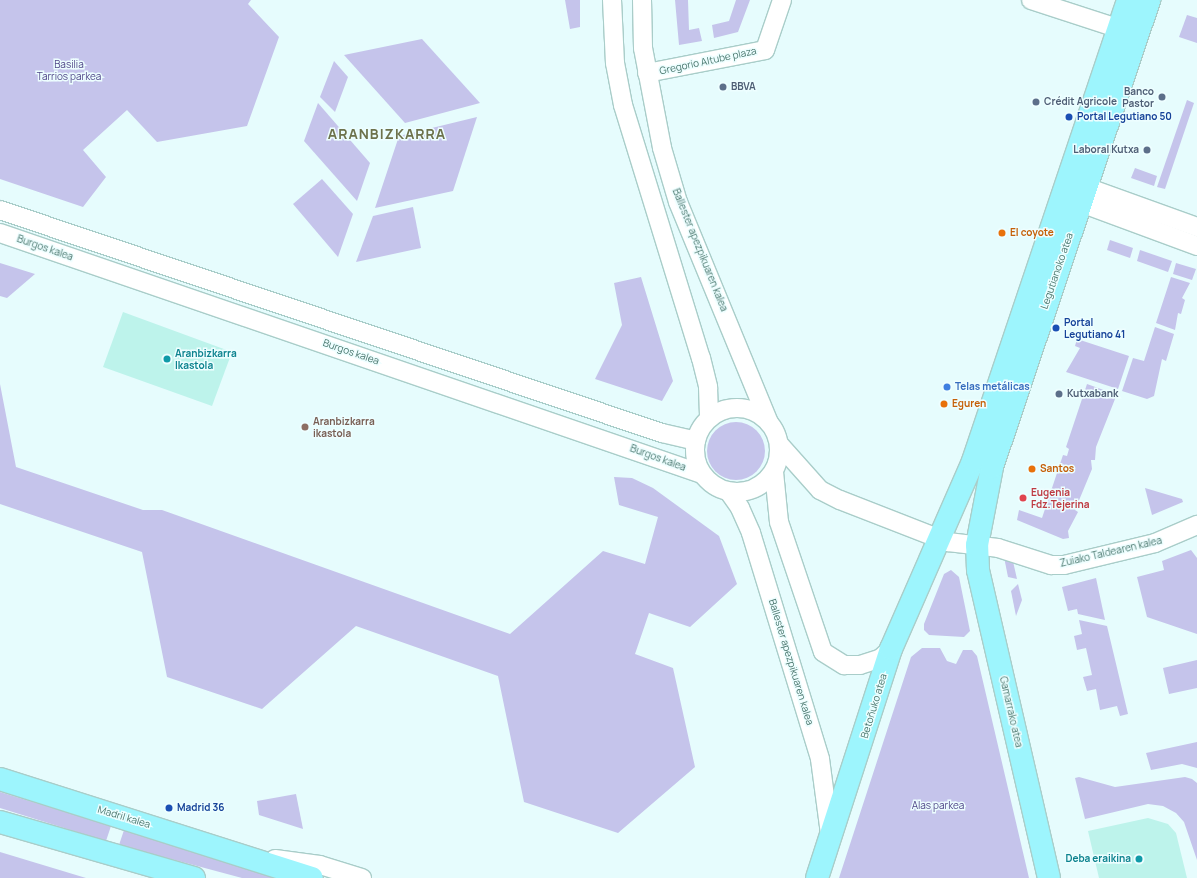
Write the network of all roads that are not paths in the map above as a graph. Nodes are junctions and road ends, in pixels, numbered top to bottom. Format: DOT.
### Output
graph roads {
  1 [pos="612,0"];
  2 [pos="642,0"];
  3 [pos="782,0"];
  4 [pos="1031,0"];
  5 [pos="1128,0"];
  6 [pos="1149,0"];
  7 [pos="1117,28"];
  8 [pos="646,74"];
  9 [pos="1083,195"];
  10 [pos="0,210"];
  11 [pos="1197,227"];
  12 [pos="0,233"];
  13 [pos="1197,246"];
  14 [pos="709,418"];
  15 [pos="769,423"];
  16 [pos="696,441"];
  17 [pos="779,444"];
  18 [pos="774,472"];
  19 [pos="702,474"];
  20 [pos="728,492"];
  21 [pos="1197,525"];
  22 [pos="941,537"];
  23 [pos="977,545"];
  24 [pos="891,649"];
  25 [pos="0,779"];
  26 [pos="0,822"];
  27 [pos="830,839"];
  28 [pos="248,856"];
  29 [pos="194,878"];
  30 [pos="312,878"];
  31 [pos="362,878"];
  32 [pos="817,878"];
  33 [pos="1049,878"];
  1 -- 14 [label="street"];
  2 -- 8 [label="street, Ballester apezpikuaren kalea"];
  3 -- 8 [label="street, Gregorio Altube plaza"];
  4 -- 7 [label="street"];
  5 -- 7 [label="main road, Legutianoko atea"];
  6 -- 9 [label="main road, Legutianoko atea"];
  7 -- 22 [label="main road, Legutianoko atea"];
  8 -- 15 [label="street, Ballester apezpikuaren kalea"];
  9 -- 11 [label="street"];
  9 -- 13 [label="street"];
  9 -- 23 [label="main road, Legutianoko atea"];
  10 -- 16 [label="street"];
  12 -- 19 [label="street, Burgos kalea"];
  14 -- 15 [label="street"];
  14 -- 16 [label="street"];
  15 -- 17 [label="street"];
  16 -- 19 [label="street"];
  17 -- 18 [label="street"];
  17 -- 22 [label="street"];
  18 -- 20 [label="street"];
  18 -- 24 [label="street"];
  19 -- 20 [label="street"];
  20 -- 27 [label="street, Ballester apezpikuaren kalea"];
  21 -- 23 [label="street, Zuiako Taldearen kalea"];
  22 -- 23 [label="street, Zuiako Taldearen kalea"];
  22 -- 24 [label="main road, Betoñuko atea"];
  23 -- 33 [label="main road, Gamarrako atea"];
  24 -- 27 [label="main road, Betoñuko atea"];
  25 -- 28 [label="main road, Madril kalea"];
  26 -- 29 [label="main road"];
  27 -- 32 [label="main road, Betoñuko atea"];
  28 -- 30 [label="main road, Madril kalea"];
  28 -- 31 [label="street, Madril kalea"];
}
